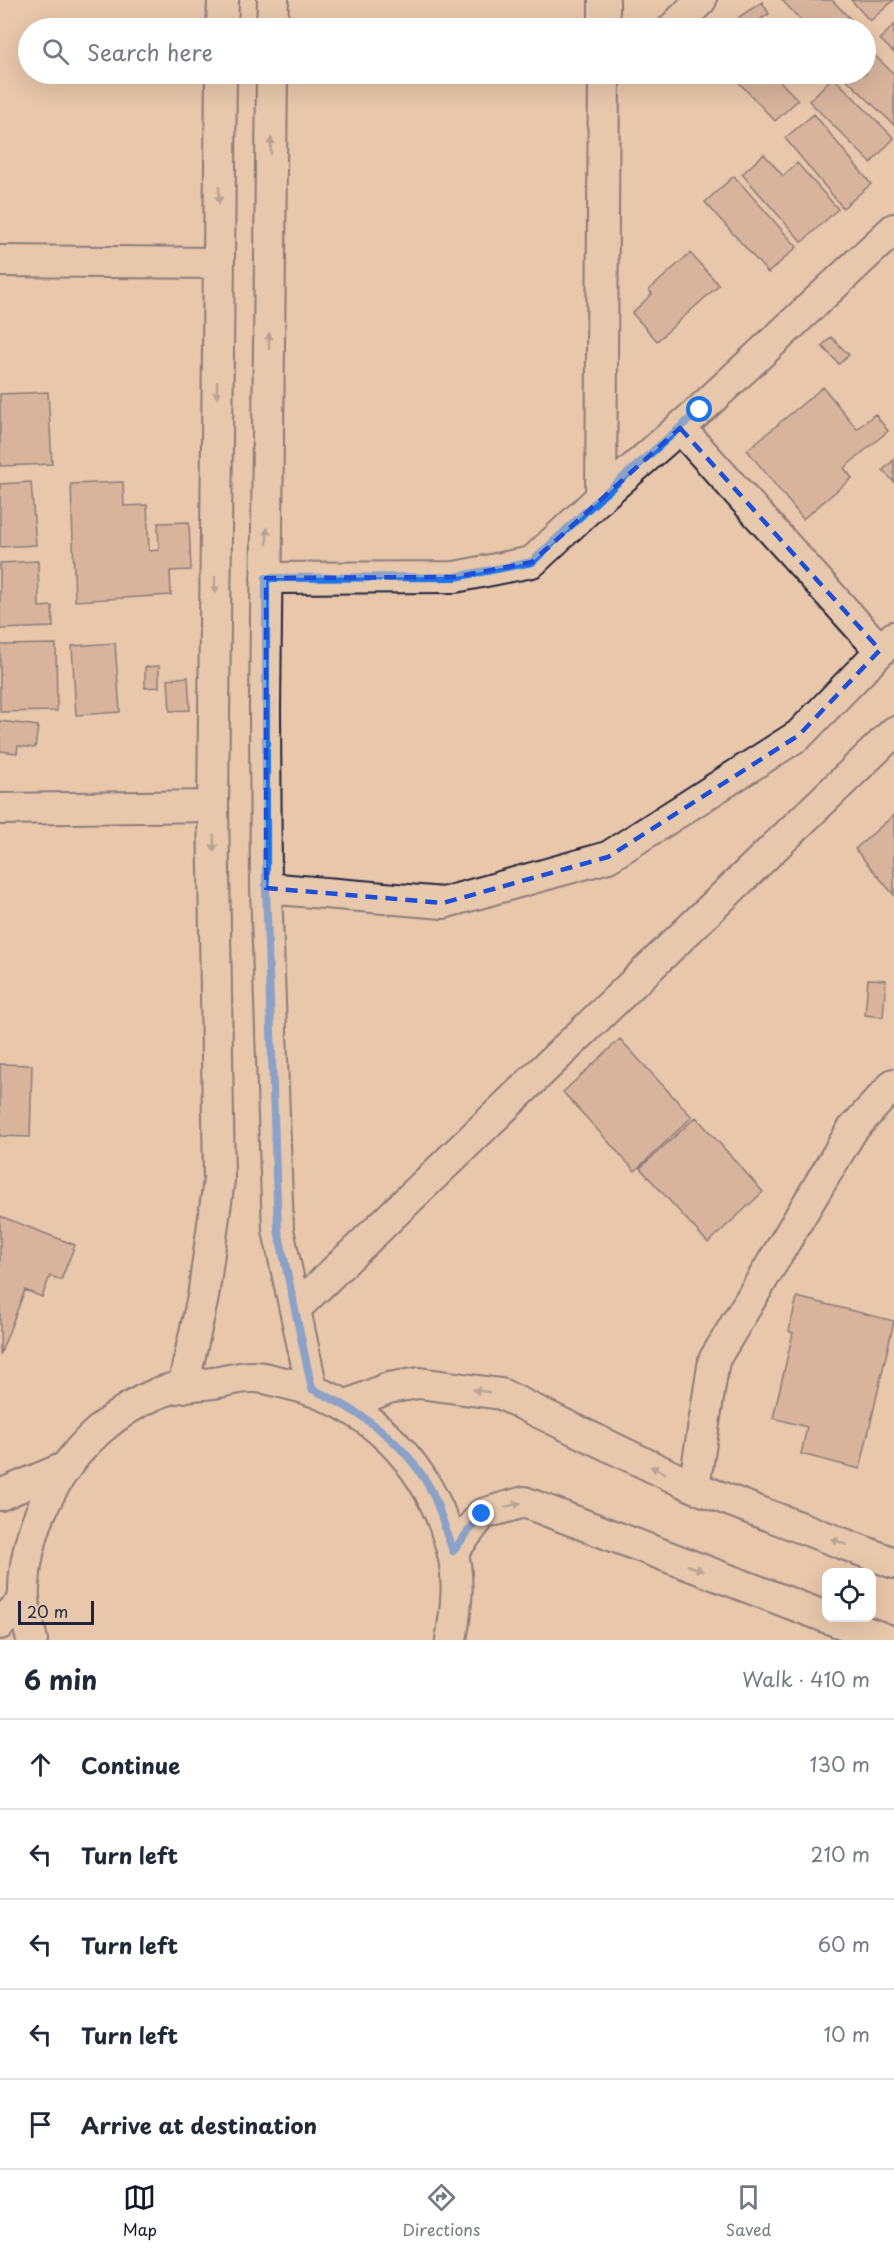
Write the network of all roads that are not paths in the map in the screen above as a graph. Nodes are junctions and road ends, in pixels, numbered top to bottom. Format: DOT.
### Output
graph roads {
  1 [pos="223,0"];
  2 [pos="273,0"];
  3 [pos="604,0"];
  4 [pos="701,0"];
  5 [pos="222,18"];
  6 [pos="272,18"];
  7 [pos="604,18"];
  8 [pos="683,18"];
  9 [pos="221,84"];
  10 [pos="272,84"];
  11 [pos="604,85"];
  12 [pos="894,229"];
  13 [pos="0,261"];
  14 [pos="218,263"];
  15 [pos="680,428"];
  16 [pos="601,497"];
  17 [pos="266,578"];
  18 [pos="887,644"];
  19 [pos="894,732"];
  20 [pos="213,806"];
  21 [pos="0,809"];
  22 [pos="266,888"];
  23 [pos="894,1084"];
  24 [pos="296,1308"];
  25 [pos="183,1387"];
  26 [pos="312,1389"];
  27 [pos="348,1405"];
  28 [pos="64,1468"];
  29 [pos="694,1487"];
  30 [pos="0,1495"];
  31 [pos="453,1551"];
  32 [pos="894,1563"];
  33 [pos="24,1600"];
  34 [pos="822,1615"];
  35 [pos="840,1622"];
  36 [pos="0,1624"];
  37 [pos="32,1640"];
  38 [pos="451,1640"];
  39 [pos="888,1640"];
  1 -- 5 [label="street"];
  2 -- 6 [label="street"];
  3 -- 7 [label="street"];
  4 -- 8 [label="street"];
  9 -- 14 [label="street, one-way"];
  17 -- 10 [label="street, one-way"];
  11 -- 16 [label="street"];
  12 -- 15 [label="street"];
  13 -- 14 [label="street"];
  14 -- 20 [label="street, one-way"];
  15 -- 16 [label="street"];
  15 -- 18 [label="street"];
  16 -- 17 [label="street"];
  17 -- 22 [label="street"];
  18 -- 22 [label="street"];
  19 -- 24 [label="street"];
  20 -- 21 [label="street"];
  20 -- 25 [label="street, one-way"];
  22 -- 24 [label="street"];
  23 -- 29 [label="street"];
  24 -- 26 [label="street"];
  25 -- 26 [label="street"];
  25 -- 28 [label="street"];
  26 -- 27 [label="street"];
  29 -- 27 [label="street, one-way"];
  27 -- 31 [label="street"];
  28 -- 30 [label="street"];
  28 -- 33 [label="street"];
  32 -- 29 [label="street, one-way"];
  31 -- 34 [label="street, one-way"];
  31 -- 38 [label="street"];
  33 -- 36 [label="street"];
  33 -- 37 [label="street"];
  35 -- 39 [label="street"];
}
